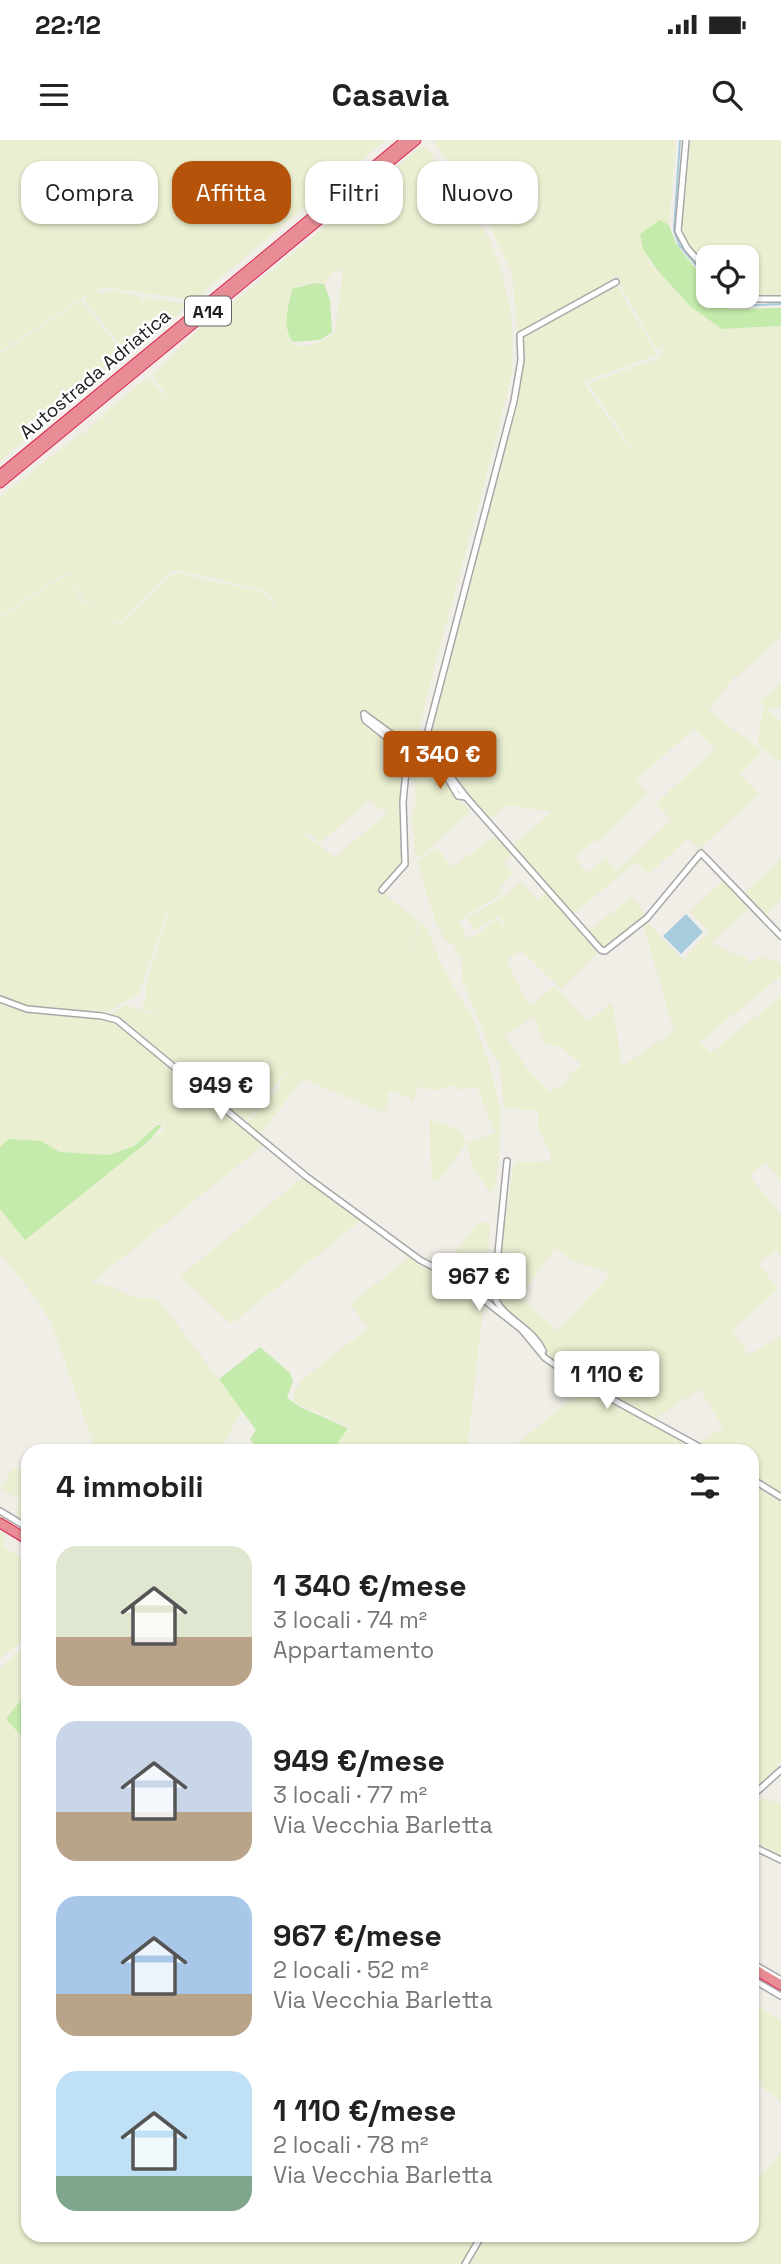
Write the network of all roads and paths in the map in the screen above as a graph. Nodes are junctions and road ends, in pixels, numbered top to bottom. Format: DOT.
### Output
graph roads {
  1 [pos="406,140"];
  2 [pos="416,140"];
  3 [pos="686,140"];
  4 [pos="696,258"];
  5 [pos="616,282"];
  6 [pos="759,299"];
  7 [pos="781,299"];
  8 [pos="0,475"];
  9 [pos="0,483"];
  10 [pos="466,797"];
  11 [pos="382,890"];
  12 [pos="781,936"];
  13 [pos="0,999"];
  14 [pos="508,1161"];
  15 [pos="545,1357"];
  16 [pos="694,1444"];
  17 [pos="759,1483"];
  18 [pos="781,1497"];
  19 [pos="0,1513"];
  20 [pos="0,1526"];
  21 [pos="21,1526"];
  22 [pos="21,1538"];
  23 [pos="781,1770"];
  24 [pos="759,1790"];
  25 [pos="759,1849"];
  26 [pos="781,1860"];
  27 [pos="759,1969"];
  28 [pos="759,1978"];
  29 [pos="781,1982"];
  30 [pos="759,1983"];
  31 [pos="781,1991"];
  32 [pos="781,1996"];
  33 [pos="478,2242"];
  34 [pos="465,2264"];
  1 -- 8 [label="highway, Autostrada Adriatica / A14"];
  2 -- 9 [label="highway, Autostrada Adriatica / A14"];
  3 -- 4 [label="street"];
  5 -- 10 [label="street"];
  6 -- 7 [label="street"];
  10 -- 11 [label="street"];
  10 -- 12 [label="street"];
  13 -- 15 [label="street"];
  14 -- 15 [label="street"];
  15 -- 16 [label="street"];
  17 -- 18 [label="street"];
  19 -- 21 [label="highway"];
  20 -- 22 [label="highway"];
  23 -- 24 [label="street"];
  25 -- 26 [label="street"];
  27 -- 29 [label="highway"];
  28 -- 31 [label="highway"];
  30 -- 32 [label="street"];
  33 -- 34 [label="street"];
}
